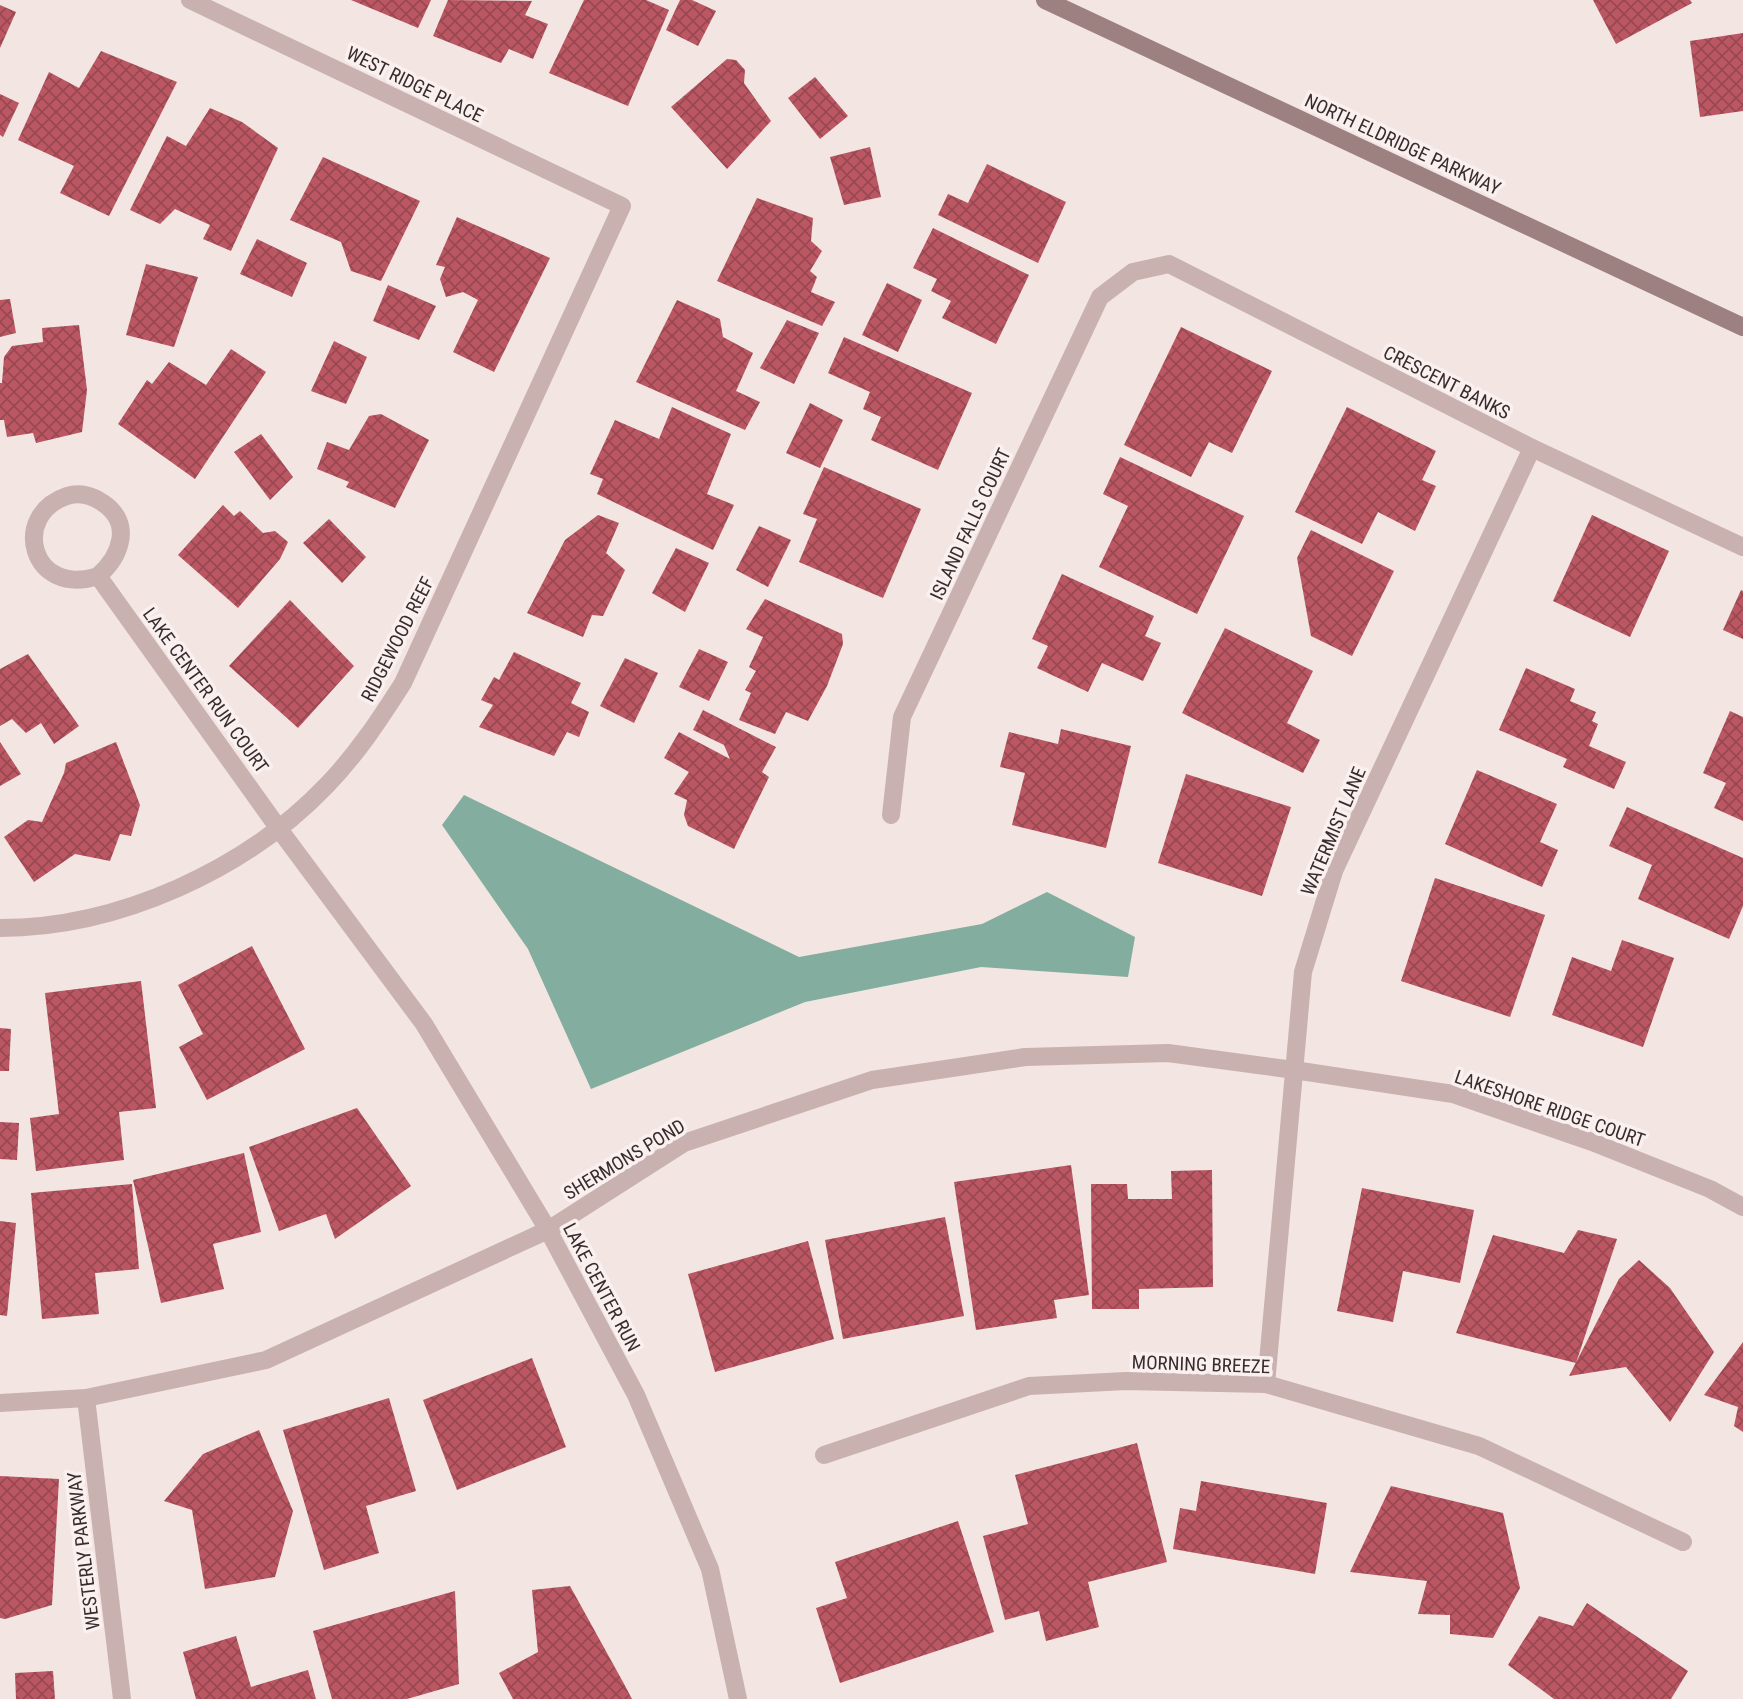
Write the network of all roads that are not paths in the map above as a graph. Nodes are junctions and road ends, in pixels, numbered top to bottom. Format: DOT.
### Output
graph roads {
  1 [pos="190,0"];
  2 [pos="1045,0"];
  3 [pos="622,206"];
  4 [pos="1133,272"];
  5 [pos="1743,327"];
  6 [pos="1531,448"];
  7 [pos="1743,547"];
  8 [pos="98,576"];
  9 [pos="891,815"];
  10 [pos="279,829"];
  11 [pos="0,928"];
  12 [pos="1294,1069"];
  13 [pos="1743,1207"];
  14 [pos="548,1230"];
  15 [pos="1266,1384"];
  16 [pos="86,1398"];
  17 [pos="0,1403"];
  18 [pos="824,1455"];
  19 [pos="1683,1542"];
  20 [pos="122,1699"];
  21 [pos="738,1699"];
  1 -- 3 [label="street, WEST RIDGE PLACE"];
  2 -- 5 [label="main road, NORTH ELDRIDGE PARKWAY"];
  3 -- 10 [label="street, RIDGEWOOD REEF"];
  4 -- 6 [label="street, CRESCENT BANKS"];
  4 -- 9 [label="street, ISLAND FALLS COURT"];
  6 -- 7 [label="street, CRESCENT BANKS"];
  6 -- 12 [label="street, WATERMIST LANE"];
  8 -- 8 [label="street"];
  8 -- 10 [label="street, LAKE CENTER RUN COURT"];
  10 -- 11 [label="street, RIDGEWOOD REEF"];
  10 -- 14 [label="street, LAKE CENTER RUN"];
  12 -- 13 [label="street, LAKESHORE RIDGE COURT"];
  12 -- 14 [label="street, SHERMONS POND"];
  12 -- 15 [label="street, WATERMIST LANE"];
  14 -- 16 [label="street, SHERMONS POND"];
  14 -- 21 [label="street, LAKE CENTER RUN"];
  15 -- 18 [label="street, MORNING BREEZE"];
  15 -- 19 [label="street, MORNING BREEZE"];
  16 -- 17 [label="street, SHERMONS POND"];
  16 -- 20 [label="street, WESTERLY PARKWAY"];
}
